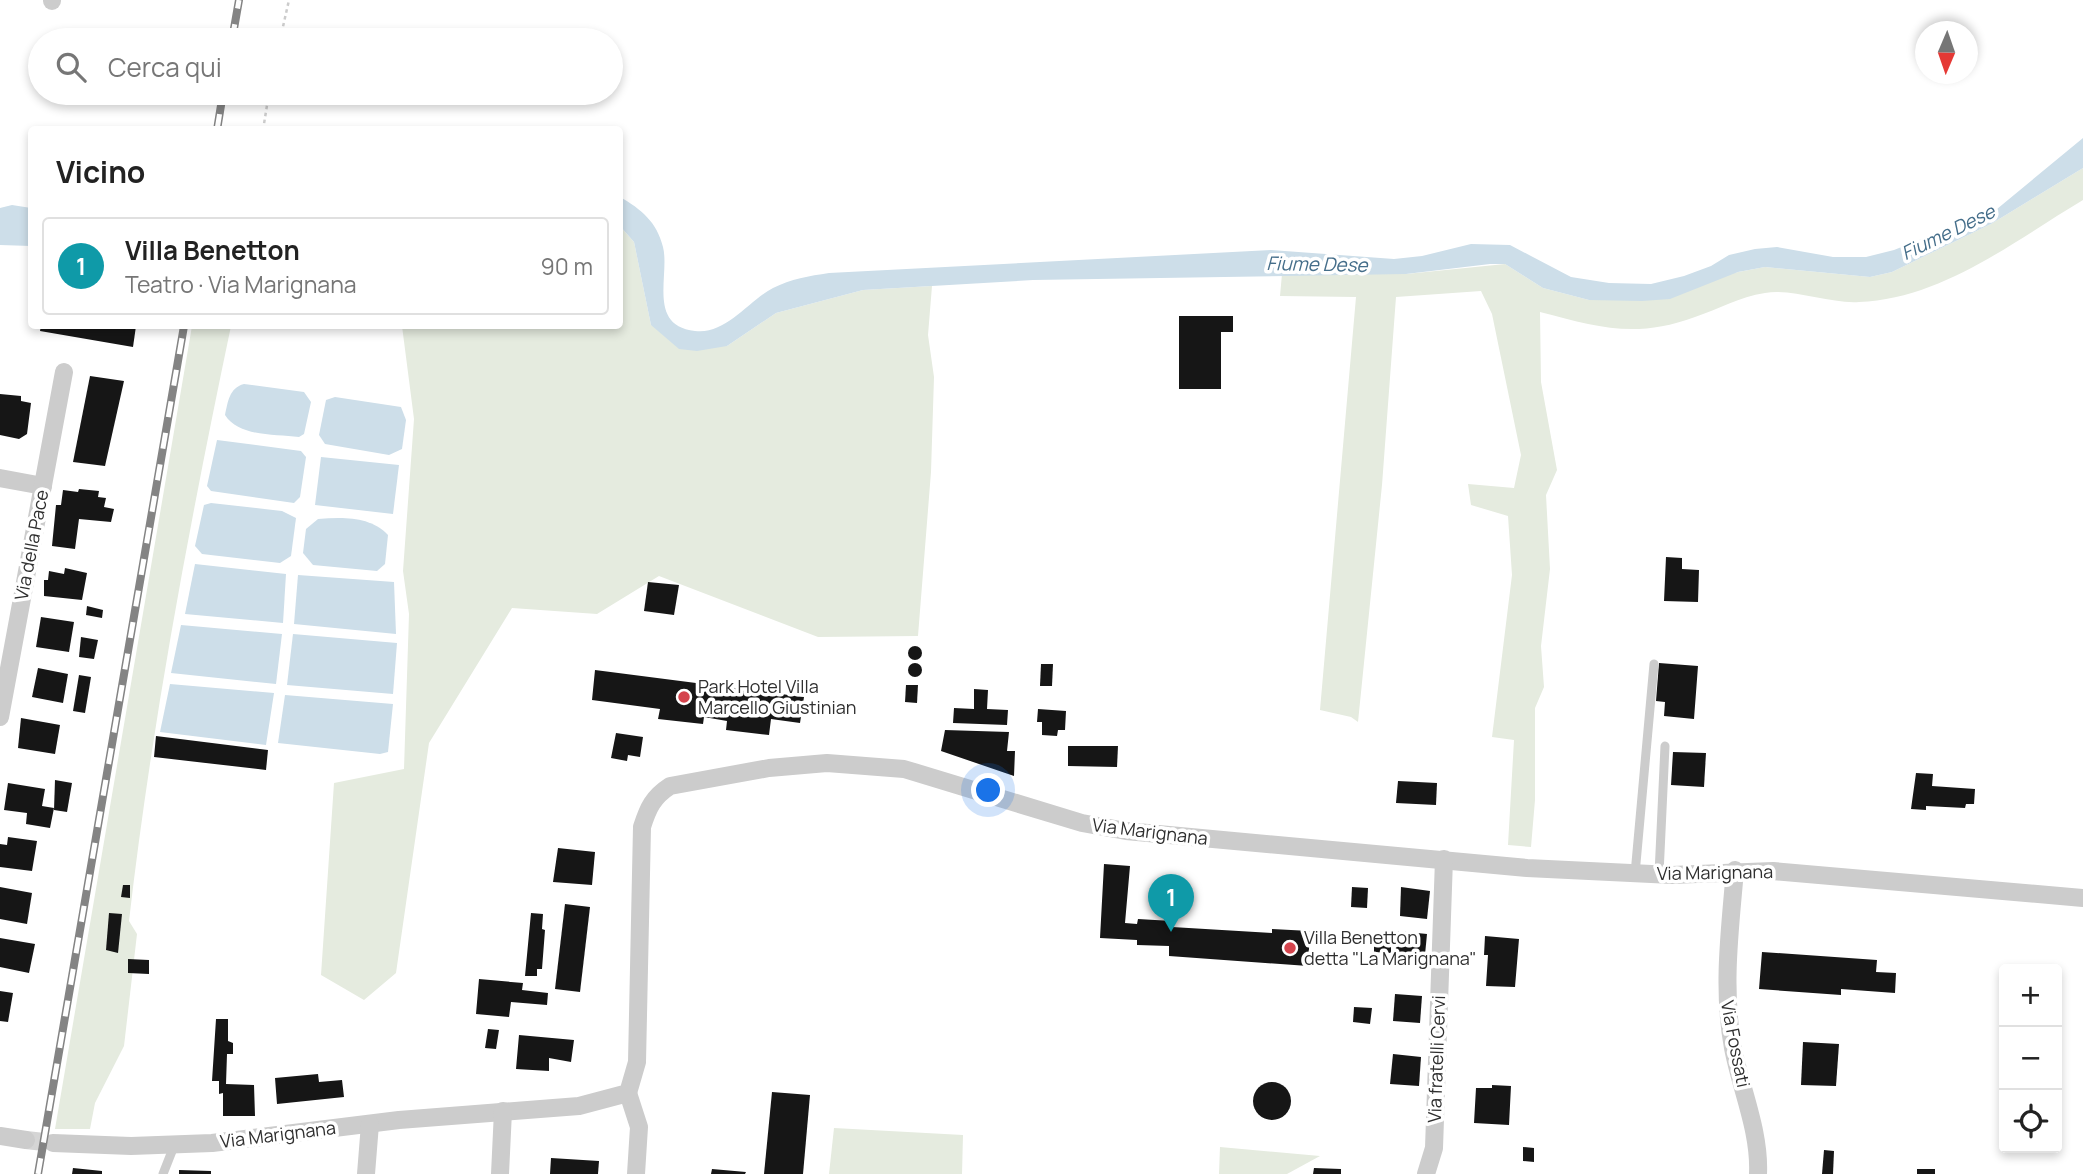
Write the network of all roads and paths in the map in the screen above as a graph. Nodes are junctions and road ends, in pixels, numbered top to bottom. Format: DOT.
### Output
graph roads {
  1 [pos="289,0"];
  2 [pos="283,28"];
  3 [pos="267,105"];
  4 [pos="264,126"];
  5 [pos="64,372"];
  6 [pos="0,478"];
  7 [pos="43,486"];
  8 [pos="1654,664"];
  9 [pos="0,717"];
  10 [pos="1665,746"];
  11 [pos="1444,859"];
  12 [pos="1735,870"];
  13 [pos="1635,874"];
  14 [pos="1659,874"];
  15 [pos="2083,898"];
  16 [pos="628,1093"];
  17 [pos="503,1111"];
  18 [pos="370,1124"];
  19 [pos="0,1136"];
  20 [pos="26,1140"];
  21 [pos="53,1143"];
  22 [pos="174,1146"];
  23 [pos="163,1174"];
  24 [pos="366,1174"];
  25 [pos="500,1174"];
  26 [pos="636,1174"];
  27 [pos="1426,1174"];
  28 [pos="1758,1174"];
  1 -- 2 [label="path"];
  3 -- 4 [label="path"];
  5 -- 7 [label="street, Via della Pace"];
  6 -- 7 [label="street"];
  7 -- 9 [label="street, Via della Pace"];
  8 -- 13 [label="lane"];
  10 -- 14 [label="lane"];
  11 -- 13 [label="street, Via Marignana"];
  11 -- 16 [label="street, Via Marignana"];
  11 -- 27 [label="street, Via fratelli Cervi"];
  12 -- 14 [label="street, Via Marignana"];
  12 -- 15 [label="street, Via Marignana"];
  12 -- 28 [label="street, Via Fossati"];
  13 -- 14 [label="street, Via Marignana"];
  16 -- 17 [label="street, Via Marignana"];
  16 -- 26 [label="street"];
  17 -- 18 [label="street, Via Marignana"];
  17 -- 25 [label="street"];
  18 -- 22 [label="street, Via Marignana"];
  18 -- 24 [label="street"];
  19 -- 20 [label="street"];
  21 -- 22 [label="street, Via Marignana"];
  22 -- 23 [label="lane"];
}
